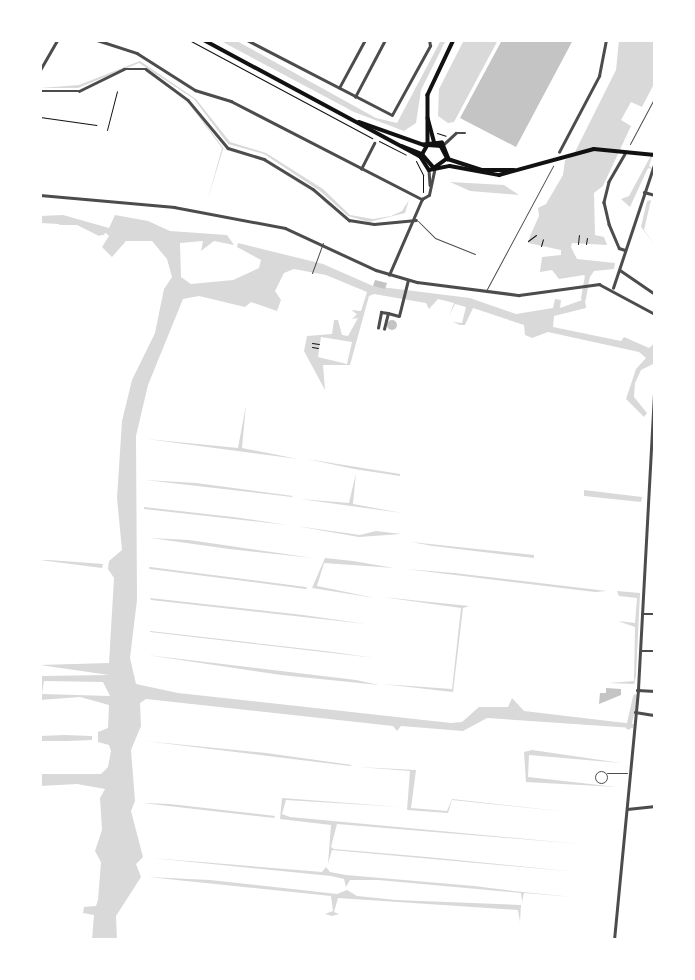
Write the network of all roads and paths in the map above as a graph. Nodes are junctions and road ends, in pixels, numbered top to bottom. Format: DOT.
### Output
graph roads {
  1 [pos="57,40"];
  2 [pos="97,40"];
  3 [pos="189,40"];
  4 [pos="204,40"];
  5 [pos="247,40"];
  6 [pos="365,40"];
  7 [pos="385,40"];
  8 [pos="454,40"];
  9 [pos="606,40"];
  10 [pos="430,42"];
  11 [pos="40,70"];
  12 [pos="340,88"];
  13 [pos="117,91"];
  14 [pos="40,92"];
  15 [pos="355,97"];
  16 [pos="655,97"];
  17 [pos="427,113"];
  18 [pos="40,117"];
  19 [pos="357,121"];
  20 [pos="96,125"];
  21 [pos="107,130"];
  22 [pos="437,133"];
  23 [pos="465,133"];
  24 [pos="452,138"];
  25 [pos="434,141"];
  26 [pos="374,143"];
  27 [pos="426,144"];
  28 [pos="630,144"];
  29 [pos="443,145"];
  30 [pos="559,152"];
  31 [pos="625,154"];
  32 [pos="406,155"];
  33 [pos="421,155"];
  34 [pos="655,155"];
  35 [pos="448,158"];
  36 [pos="655,162"];
  37 [pos="553,166"];
  38 [pos="361,169"];
  39 [pos="433,170"];
  40 [pos="516,170"];
  41 [pos="644,192"];
  42 [pos="40,195"];
  43 [pos="655,195"];
  44 [pos="422,199"];
  45 [pos="416,220"];
  46 [pos="536,235"];
  47 [pos="579,235"];
  48 [pos="587,238"];
  49 [pos="543,239"];
  50 [pos="528,241"];
  51 [pos="323,243"];
  52 [pos="578,244"];
  53 [pos="586,244"];
  54 [pos="541,246"];
  55 [pos="625,250"];
  56 [pos="475,254"];
  57 [pos="620,270"];
  58 [pos="312,273"];
  59 [pos="389,275"];
  60 [pos="408,281"];
  61 [pos="613,288"];
  62 [pos="487,289"];
  63 [pos="655,295"];
  64 [pos="388,313"];
  65 [pos="655,314"];
  66 [pos="378,328"];
  67 [pos="384,329"];
  68 [pos="312,343"];
  69 [pos="319,344"];
  70 [pos="312,347"];
  71 [pos="318,348"];
  72 [pos="655,375"];
  73 [pos="654,434"];
  74 [pos="652,482"];
  75 [pos="642,614"];
  76 [pos="655,614"];
  77 [pos="640,651"];
  78 [pos="655,651"];
  79 [pos="637,690"];
  80 [pos="655,691"];
  81 [pos="635,712"];
  82 [pos="655,715"];
  83 [pos="606,774"];
  84 [pos="629,774"];
  85 [pos="655,806"];
  86 [pos="626,809"];
  87 [pos="614,940"];
  1 -- 11 [label="street"];
  2 -- 38 [label="street"];
  3 -- 32 [label="path"];
  4 -- 19 [label="main road"];
  5 -- 12 [label="street"];
  6 -- 12 [label="street"];
  7 -- 15 [label="street"];
  8 -- 17 [label="main road"];
  9 -- 30 [label="street"];
  10 -- 15 [label="street"];
  12 -- 15 [label="street"];
  13 -- 21 [label="path"];
  14 -- 45 [label="street"];
  16 -- 28 [label="lane"];
  17 -- 25 [label="main road"];
  17 -- 27 [label="main road"];
  18 -- 20 [label="path"];
  19 -- 27 [label="main road"];
  19 -- 33 [label="main road"];
  22 -- 24 [label="path"];
  23 -- 24 [label="street"];
  24 -- 29 [label="street"];
  25 -- 27 [label="main road"];
  25 -- 29 [label="main road"];
  26 -- 38 [label="street"];
  27 -- 29 [label="main road"];
  27 -- 33 [label="main road"];
  29 -- 35 [label="main road"];
  31 -- 55 [label="street"];
  33 -- 39 [label="main road"];
  34 -- 40 [label="main road"];
  35 -- 39 [label="main road"];
  35 -- 40 [label="main road"];
  36 -- 41 [label="street"];
  37 -- 62 [label="lane"];
  38 -- 44 [label="street"];
  39 -- 40 [label="main road"];
  39 -- 44 [label="street"];
  41 -- 43 [label="street"];
  41 -- 55 [label="street"];
  42 -- 51 [label="street"];
  44 -- 45 [label="street"];
  45 -- 56 [label="lane"];
  45 -- 59 [label="street"];
  46 -- 50 [label="path"];
  47 -- 52 [label="path"];
  48 -- 53 [label="path"];
  49 -- 54 [label="path"];
  51 -- 58 [label="lane"];
  51 -- 59 [label="street"];
  55 -- 57 [label="street"];
  57 -- 61 [label="street"];
  57 -- 63 [label="street"];
  59 -- 60 [label="street"];
  60 -- 62 [label="street"];
  60 -- 64 [label="street"];
  61 -- 62 [label="street"];
  61 -- 65 [label="street"];
  64 -- 66 [label="street"];
  64 -- 67 [label="street"];
  68 -- 69 [label="path"];
  70 -- 71 [label="path"];
  72 -- 73 [label="street"];
  73 -- 74 [label="street"];
  74 -- 75 [label="street"];
  75 -- 76 [label="street"];
  75 -- 77 [label="street"];
  77 -- 78 [label="street"];
  77 -- 79 [label="street"];
  79 -- 80 [label="street"];
  79 -- 81 [label="street"];
  81 -- 82 [label="street"];
  81 -- 84 [label="street"];
  83 -- 84 [label="lane"];
  84 -- 86 [label="street"];
  85 -- 86 [label="street"];
  86 -- 87 [label="street"];
}
